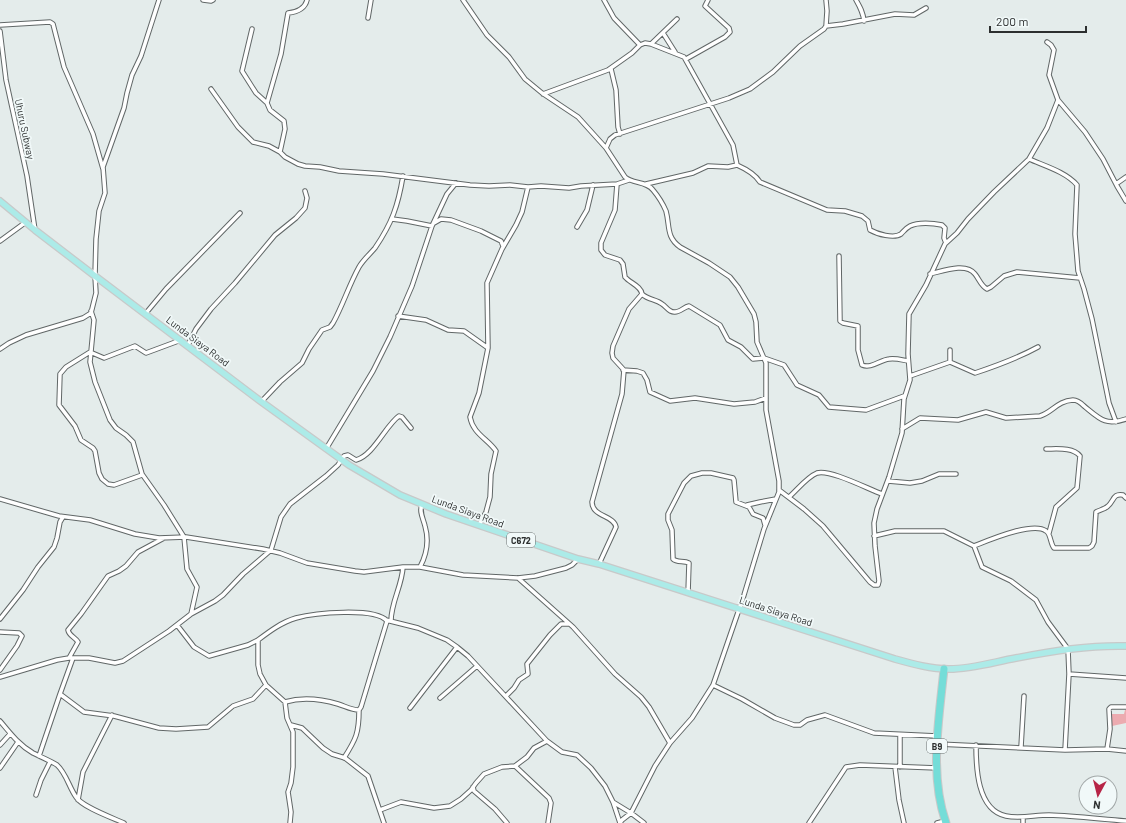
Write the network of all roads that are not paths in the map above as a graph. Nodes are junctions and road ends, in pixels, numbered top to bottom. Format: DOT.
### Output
graph roads {
  1 [pos="159,0"];
  2 [pos="204,0"];
  3 [pos="213,0"];
  4 [pos="307,0"];
  5 [pos="371,0"];
  6 [pos="463,0"];
  7 [pos="604,0"];
  8 [pos="708,0"];
  9 [pos="826,0"];
  10 [pos="856,0"];
  11 [pos="926,8"];
  12 [pos="368,18"];
  13 [pos="678,18"];
  14 [pos="864,21"];
  15 [pos="0,25"];
  16 [pos="826,26"];
  17 [pos="252,29"];
  18 [pos="0,31"];
  19 [pos="663,33"];
  20 [pos="1047,42"];
  21 [pos="652,44"];
  22 [pos="640,45"];
  23 [pos="675,52"];
  24 [pos="686,59"];
  25 [pos="611,69"];
  26 [pos="211,89"];
  27 [pos="543,94"];
  28 [pos="1058,100"];
  29 [pos="711,103"];
  30 [pos="267,104"];
  31 [pos="620,134"];
  32 [pos="606,148"];
  33 [pos="280,152"];
  34 [pos="1029,159"];
  35 [pos="738,165"];
  36 [pos="103,170"];
  37 [pos="403,176"];
  38 [pos="624,176"];
  39 [pos="1126,177"];
  40 [pos="629,180"];
  41 [pos="624,182"];
  42 [pos="456,183"];
  43 [pos="618,184"];
  44 [pos="645,184"];
  45 [pos="1116,184"];
  46 [pos="593,185"];
  47 [pos="528,187"];
  48 [pos="305,191"];
  49 [pos="0,201"];
  50 [pos="1126,201"];
  51 [pos="240,213"];
  52 [pos="392,220"];
  53 [pos="26,222"];
  54 [pos="432,225"];
  55 [pos="577,227"];
  56 [pos="35,230"];
  57 [pos="0,241"];
  58 [pos="946,243"];
  59 [pos="503,247"];
  60 [pos="839,256"];
  61 [pos="930,274"];
  62 [pos="95,276"];
  63 [pos="1080,278"];
  64 [pos="642,294"];
  65 [pos="92,311"];
  66 [pos="146,313"];
  67 [pos="398,316"];
  68 [pos="181,340"];
  69 [pos="188,345"];
  70 [pos="1038,347"];
  71 [pos="488,348"];
  72 [pos="0,349"];
  73 [pos="950,350"];
  74 [pos="90,352"];
  75 [pos="764,358"];
  76 [pos="908,361"];
  77 [pos="950,362"];
  78 [pos="623,370"];
  79 [pos="910,376"];
  80 [pos="904,396"];
  81 [pos="766,398"];
  82 [pos="262,401"];
  83 [pos="1126,419"];
  84 [pos="1116,422"];
  85 [pos="411,428"];
  86 [pos="902,429"];
  87 [pos="326,449"];
  88 [pos="1046,449"];
  89 [pos="341,460"];
  90 [pos="956,474"];
  91 [pos="142,475"];
  92 [pos="888,481"];
  93 [pos="779,490"];
  94 [pos="882,494"];
  95 [pos="789,497"];
  96 [pos="1126,498"];
  97 [pos="0,499"];
  98 [pos="776,499"];
  99 [pos="422,504"];
  100 [pos="747,506"];
  101 [pos="63,517"];
  102 [pos="479,525"];
  103 [pos="766,526"];
  104 [pos="1049,533"];
  105 [pos="874,536"];
  106 [pos="184,537"];
  107 [pos="165,538"];
  108 [pos="974,546"];
  109 [pos="271,550"];
  110 [pos="578,559"];
  111 [pos="599,564"];
  112 [pos="403,567"];
  113 [pos="420,567"];
  114 [pos="518,578"];
  115 [pos="688,593"];
  116 [pos="740,609"];
  117 [pos="191,614"];
  118 [pos="0,619"];
  119 [pos="386,620"];
  120 [pos="391,621"];
  121 [pos="177,625"];
  122 [pos="573,627"];
  123 [pos="0,632"];
  124 [pos="258,640"];
  125 [pos="1126,646"];
  126 [pos="457,647"];
  127 [pos="1068,649"];
  128 [pos="71,658"];
  129 [pos="477,666"];
  130 [pos="944,669"];
  131 [pos="0,670"];
  132 [pos="1069,674"];
  133 [pos="0,677"];
  134 [pos="1126,678"];
  135 [pos="266,685"];
  136 [pos="713,686"];
  137 [pos="60,694"];
  138 [pos="506,696"];
  139 [pos="1024,696"];
  140 [pos="440,698"];
  141 [pos="285,702"];
  142 [pos="410,708"];
  143 [pos="1126,708"];
  144 [pos="359,710"];
  145 [pos="112,716"];
  146 [pos="0,723"];
  147 [pos="291,725"];
  148 [pos="10,734"];
  149 [pos="900,735"];
  150 [pos="938,736"];
  151 [pos="547,741"];
  152 [pos="18,742"];
  153 [pos="670,743"];
  154 [pos="938,744"];
  155 [pos="0,745"];
  156 [pos="976,745"];
  157 [pos="1021,747"];
  158 [pos="1065,750"];
  159 [pos="1107,750"];
  160 [pos="1126,751"];
  161 [pos="39,756"];
  162 [pos="344,758"];
  163 [pos="50,762"];
  164 [pos="515,766"];
  165 [pos="895,767"];
  166 [pos="900,767"];
  167 [pos="0,768"];
  168 [pos="937,768"];
  169 [pos="472,788"];
  170 [pos="36,795"];
  171 [pos="78,800"];
  172 [pos="612,802"];
  173 [pos="380,810"];
  174 [pos="631,813"];
  175 [pos="1023,817"];
  176 [pos="1126,821"];
  177 [pos="946,822"];
  178 [pos="124,823"];
  179 [pos="290,823"];
  180 [pos="384,823"];
  181 [pos="507,823"];
  182 [pos="548,823"];
  183 [pos="620,823"];
  184 [pos="644,823"];
  185 [pos="809,823"];
  186 [pos="904,823"];
  187 [pos="937,823"];
  188 [pos="1023,823"];
  1 -- 36 [label="street"];
  2 -- 3 [label="street"];
  4 -- 30 [label="street"];
  5 -- 12 [label="street"];
  6 -- 27 [label="street"];
  7 -- 22 [label="street"];
  8 -- 24 [label="street"];
  9 -- 16 [label="street"];
  10 -- 14 [label="street"];
  11 -- 14 [label="street"];
  13 -- 19 [label="street"];
  14 -- 16 [label="street"];
  15 -- 36 [label="street"];
  16 -- 29 [label="street"];
  17 -- 30 [label="street"];
  18 -- 56 [label="street, Uhuru Subway"];
  19 -- 21 [label="street"];
  19 -- 23 [label="street"];
  20 -- 28 [label="street"];
  21 -- 22 [label="street"];
  21 -- 23 [label="street"];
  22 -- 25 [label="street"];
  23 -- 24 [label="street"];
  24 -- 29 [label="street"];
  25 -- 27 [label="street"];
  25 -- 31 [label="street"];
  26 -- 33 [label="street"];
  27 -- 32 [label="street"];
  28 -- 34 [label="street"];
  28 -- 45 [label="street"];
  29 -- 31 [label="street"];
  29 -- 35 [label="street"];
  30 -- 33 [label="street"];
  31 -- 32 [label="street"];
  32 -- 38 [label="street"];
  33 -- 37 [label="street"];
  34 -- 58 [label="street"];
  34 -- 63 [label="street"];
  35 -- 44 [label="street"];
  35 -- 58 [label="street"];
  36 -- 62 [label="street"];
  37 -- 42 [label="street"];
  37 -- 52 [label="street"];
  38 -- 40 [label="street"];
  38 -- 41 [label="street"];
  39 -- 45 [label="street"];
  40 -- 41 [label="street"];
  40 -- 44 [label="street"];
  41 -- 43 [label="street"];
  42 -- 47 [label="street"];
  42 -- 54 [label="street"];
  43 -- 46 [label="street"];
  43 -- 64 [label="street"];
  44 -- 75 [label="street"];
  45 -- 50 [label="street"];
  46 -- 47 [label="street"];
  46 -- 55 [label="street"];
  47 -- 59 [label="street"];
  48 -- 69 [label="street"];
  49 -- 53 [label="main road, Lunda Siaya Road / C672"];
  51 -- 66 [label="street"];
  52 -- 54 [label="street"];
  52 -- 82 [label="street"];
  53 -- 56 [label="main road, Lunda Siaya Road / C672"];
  53 -- 57 [label="street"];
  54 -- 59 [label="street"];
  54 -- 67 [label="street"];
  56 -- 62 [label="main road, Lunda Siaya Road / C672"];
  58 -- 61 [label="street"];
  59 -- 71 [label="street"];
  60 -- 76 [label="street"];
  61 -- 63 [label="street"];
  61 -- 76 [label="street"];
  62 -- 65 [label="street"];
  62 -- 66 [label="main road, Lunda Siaya Road / C672"];
  63 -- 84 [label="street"];
  64 -- 75 [label="street"];
  64 -- 78 [label="street"];
  65 -- 72 [label="street"];
  65 -- 74 [label="street"];
  66 -- 68 [label="main road, Lunda Siaya Road / C672"];
  67 -- 71 [label="street"];
  67 -- 87 [label="street"];
  68 -- 69 [label="main road, Lunda Siaya Road / C672"];
  68 -- 74 [label="street"];
  69 -- 82 [label="main road, Lunda Siaya Road / C672"];
  70 -- 77 [label="street"];
  71 -- 102 [label="street"];
  73 -- 77 [label="street"];
  74 -- 91 [label="street"];
  74 -- 91 [label="street"];
  75 -- 80 [label="street"];
  75 -- 81 [label="street"];
  76 -- 79 [label="street"];
  77 -- 79 [label="street"];
  78 -- 81 [label="street"];
  78 -- 111 [label="street"];
  79 -- 80 [label="street"];
  80 -- 86 [label="street"];
  81 -- 93 [label="street"];
  82 -- 87 [label="main road, Lunda Siaya Road / C672"];
  83 -- 84 [label="street"];
  84 -- 86 [label="street"];
  85 -- 89 [label="street"];
  86 -- 92 [label="street"];
  87 -- 89 [label="main road, Lunda Siaya Road / C672"];
  88 -- 104 [label="street"];
  89 -- 99 [label="main road, Lunda Siaya Road / C672"];
  89 -- 109 [label="street"];
  90 -- 92 [label="street"];
  91 -- 106 [label="street"];
  92 -- 94 [label="street"];
  93 -- 95 [label="street"];
  93 -- 98 [label="street"];
  94 -- 95 [label="street"];
  94 -- 105 [label="street"];
  95 -- 105 [label="street"];
  96 -- 104 [label="street"];
  97 -- 101 [label="street"];
  98 -- 100 [label="street"];
  98 -- 103 [label="street"];
  99 -- 102 [label="main road, Lunda Siaya Road / C672"];
  99 -- 113 [label="street"];
  100 -- 103 [label="street"];
  100 -- 115 [label="street"];
  101 -- 107 [label="street"];
  101 -- 118 [label="street"];
  102 -- 110 [label="main road, Lunda Siaya Road / C672"];
  103 -- 116 [label="street"];
  104 -- 108 [label="street"];
  105 -- 108 [label="street"];
  106 -- 107 [label="street"];
  106 -- 109 [label="street"];
  106 -- 117 [label="street"];
  107 -- 128 [label="street"];
  108 -- 127 [label="street"];
  109 -- 112 [label="street"];
  109 -- 117 [label="street"];
  110 -- 111 [label="main road, Lunda Siaya Road / C672"];
  110 -- 114 [label="street"];
  111 -- 115 [label="main road, Lunda Siaya Road / C672"];
  112 -- 113 [label="street"];
  112 -- 120 [label="street"];
  113 -- 114 [label="street"];
  114 -- 122 [label="street"];
  115 -- 116 [label="main road, Lunda Siaya Road / C672"];
  116 -- 130 [label="main road, Lunda Siaya Road / C672"];
  116 -- 136 [label="street"];
  117 -- 121 [label="street"];
  119 -- 120 [label="street"];
  119 -- 124 [label="street"];
  119 -- 144 [label="street"];
  120 -- 126 [label="street"];
  121 -- 124 [label="street"];
  121 -- 128 [label="street"];
  122 -- 138 [label="street"];
  122 -- 153 [label="street"];
  123 -- 131 [label="street"];
  124 -- 135 [label="street"];
  125 -- 127 [label="main road, Lunda Siaya Road / C672"];
  126 -- 129 [label="street"];
  126 -- 142 [label="street"];
  127 -- 130 [label="main road, Lunda Siaya Road / C672"];
  127 -- 132 [label="street"];
  128 -- 133 [label="street"];
  128 -- 137 [label="street"];
  129 -- 138 [label="street"];
  129 -- 140 [label="street"];
  130 -- 150 [label="highway, B9"];
  132 -- 134 [label="street"];
  132 -- 158 [label="street"];
  135 -- 141 [label="street"];
  135 -- 145 [label="street"];
  136 -- 149 [label="street"];
  136 -- 153 [label="street"];
  137 -- 145 [label="street"];
  137 -- 161 [label="street"];
  138 -- 151 [label="street"];
  139 -- 157 [label="street"];
  141 -- 144 [label="street"];
  141 -- 147 [label="street"];
  143 -- 159 [label="street"];
  144 -- 162 [label="street"];
  145 -- 171 [label="street"];
  146 -- 148 [label="street"];
  147 -- 162 [label="street"];
  147 -- 179 [label="street"];
  148 -- 152 [label="street"];
  148 -- 155 [label="street"];
  149 -- 150 [label="street"];
  149 -- 166 [label="street"];
  150 -- 154 [label="highway, B9"];
  151 -- 164 [label="street"];
  151 -- 172 [label="street"];
  152 -- 161 [label="street"];
  152 -- 167 [label="street"];
  153 -- 174 [label="street"];
  154 -- 156 [label="street"];
  154 -- 168 [label="highway, B9"];
  156 -- 157 [label="street"];
  156 -- 175 [label="street"];
  157 -- 158 [label="street"];
  158 -- 159 [label="street"];
  159 -- 160 [label="street"];
  161 -- 163 [label="street"];
  162 -- 173 [label="street"];
  163 -- 170 [label="street"];
  163 -- 171 [label="street"];
  164 -- 169 [label="street"];
  164 -- 182 [label="street"];
  165 -- 166 [label="street"];
  165 -- 185 [label="street"];
  165 -- 186 [label="street"];
  166 -- 168 [label="street"];
  168 -- 177 [label="highway, B9"];
  169 -- 173 [label="street"];
  169 -- 181 [label="street"];
  171 -- 178 [label="street"];
  172 -- 174 [label="street"];
  172 -- 183 [label="street"];
  173 -- 180 [label="street"];
  174 -- 183 [label="street"];
  174 -- 184 [label="street"];
  175 -- 176 [label="street"];
  175 -- 188 [label="street"];
  177 -- 187 [label="street"];
}
